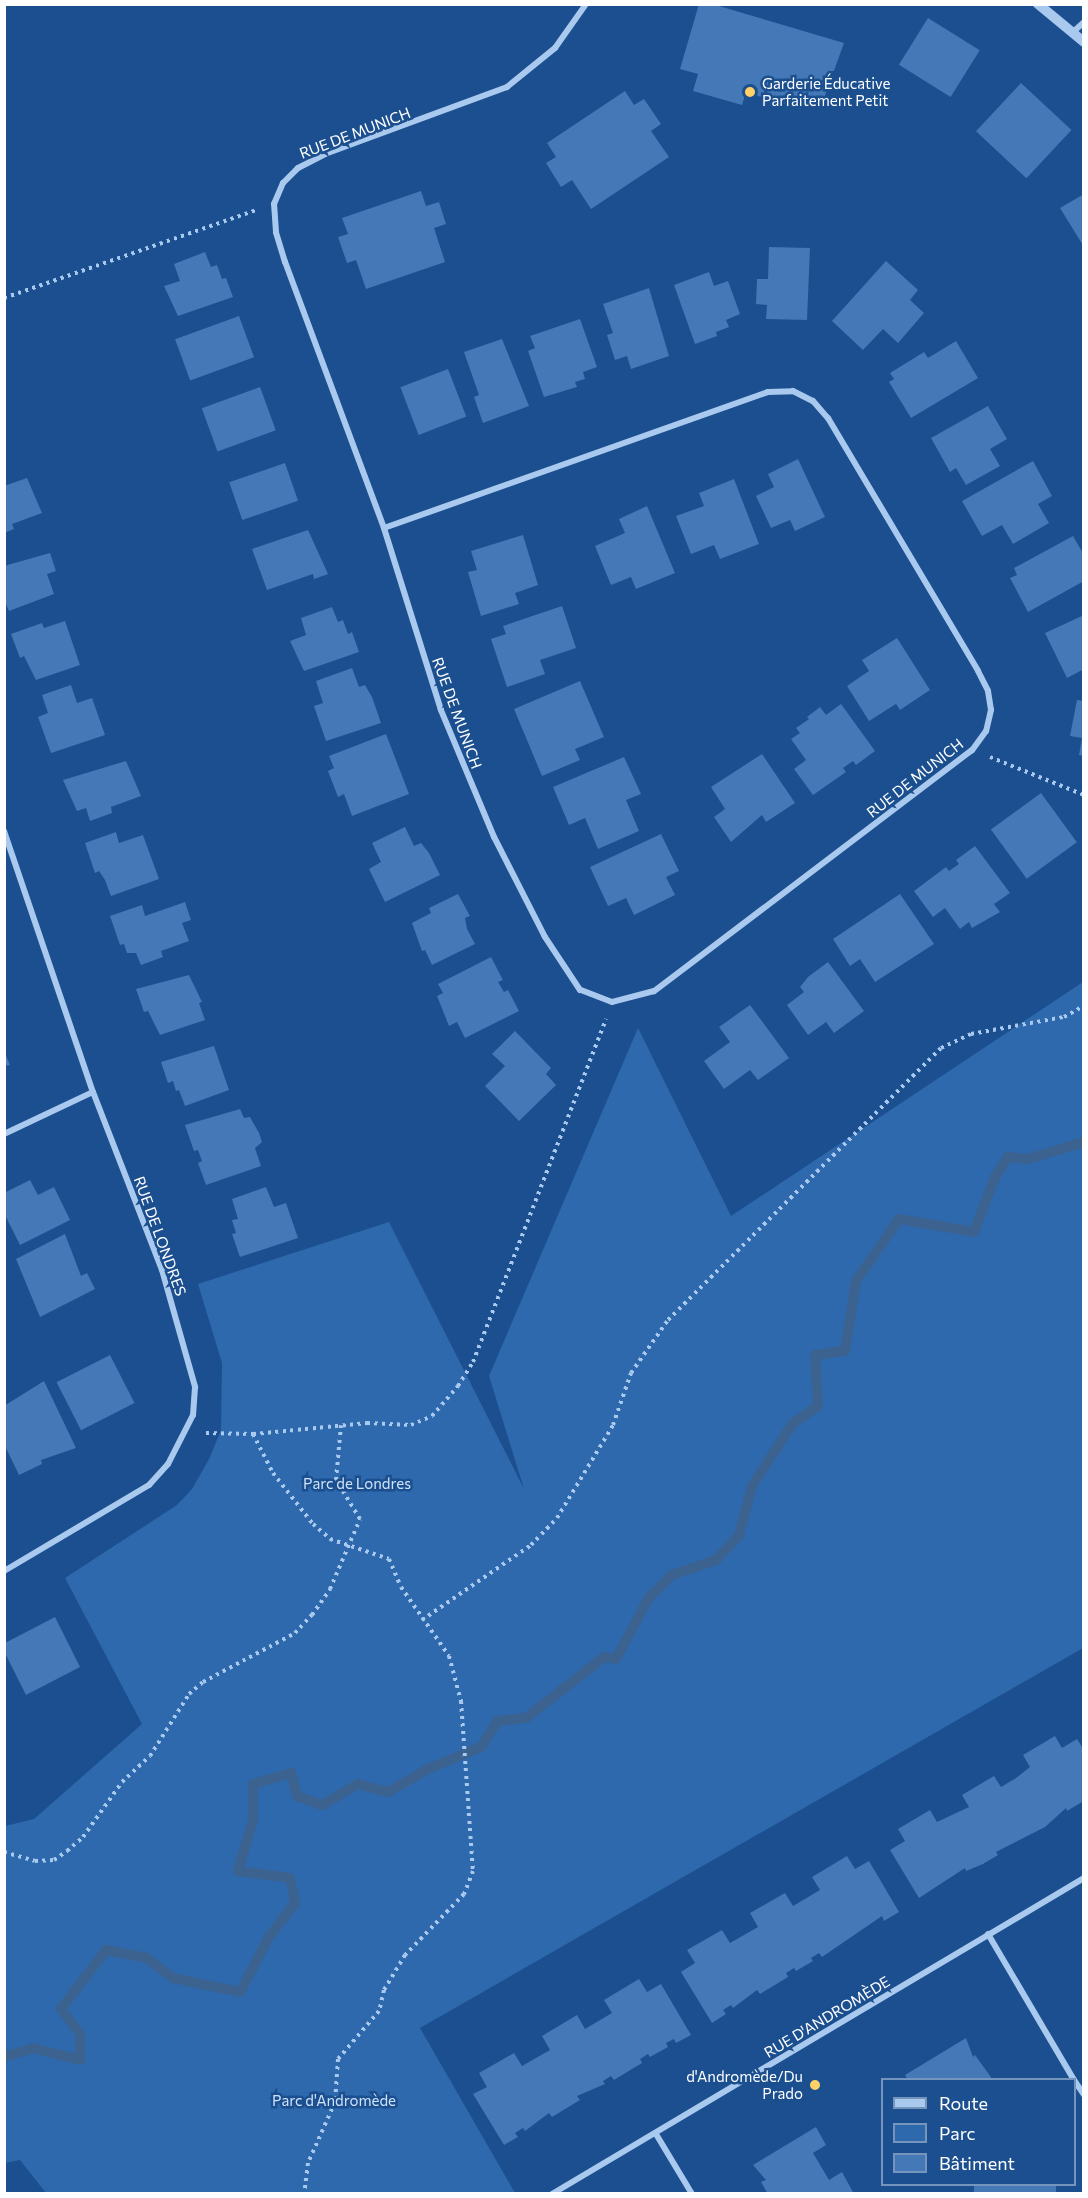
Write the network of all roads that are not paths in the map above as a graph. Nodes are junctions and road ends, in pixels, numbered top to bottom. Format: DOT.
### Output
graph roads {
  1 [pos="586,4"];
  2 [pos="1038,4"];
  3 [pos="1083,22"];
  4 [pos="1073,32"];
  5 [pos="1083,42"];
  6 [pos="384,528"];
  7 [pos="4,831"];
  8 [pos="93,1092"];
  9 [pos="4,1134"];
  10 [pos="4,1571"];
  11 [pos="1083,1878"];
  12 [pos="988,1934"];
  13 [pos="1073,2078"];
  14 [pos="656,2134"];
  15 [pos="552,2193"];
  16 [pos="692,2193"];
  1 -- 6 [label="street, RUE DE MUNICH"];
  2 -- 4 [label="street"];
  3 -- 4 [label="street"];
  4 -- 5 [label="street"];
  6 -- 6 [label="street, RUE DE MUNICH"];
  7 -- 8 [label="street, RUE DE LONDRES"];
  8 -- 9 [label="street"];
  8 -- 10 [label="street, RUE DE LONDRES"];
  11 -- 12 [label="street, RUE D'ANDROMÈDE"];
  12 -- 13 [label="street"];
  12 -- 14 [label="street, RUE D'ANDROMÈDE"];
  14 -- 15 [label="street, RUE D'ANDROMÈDE"];
  14 -- 16 [label="street"];
}
